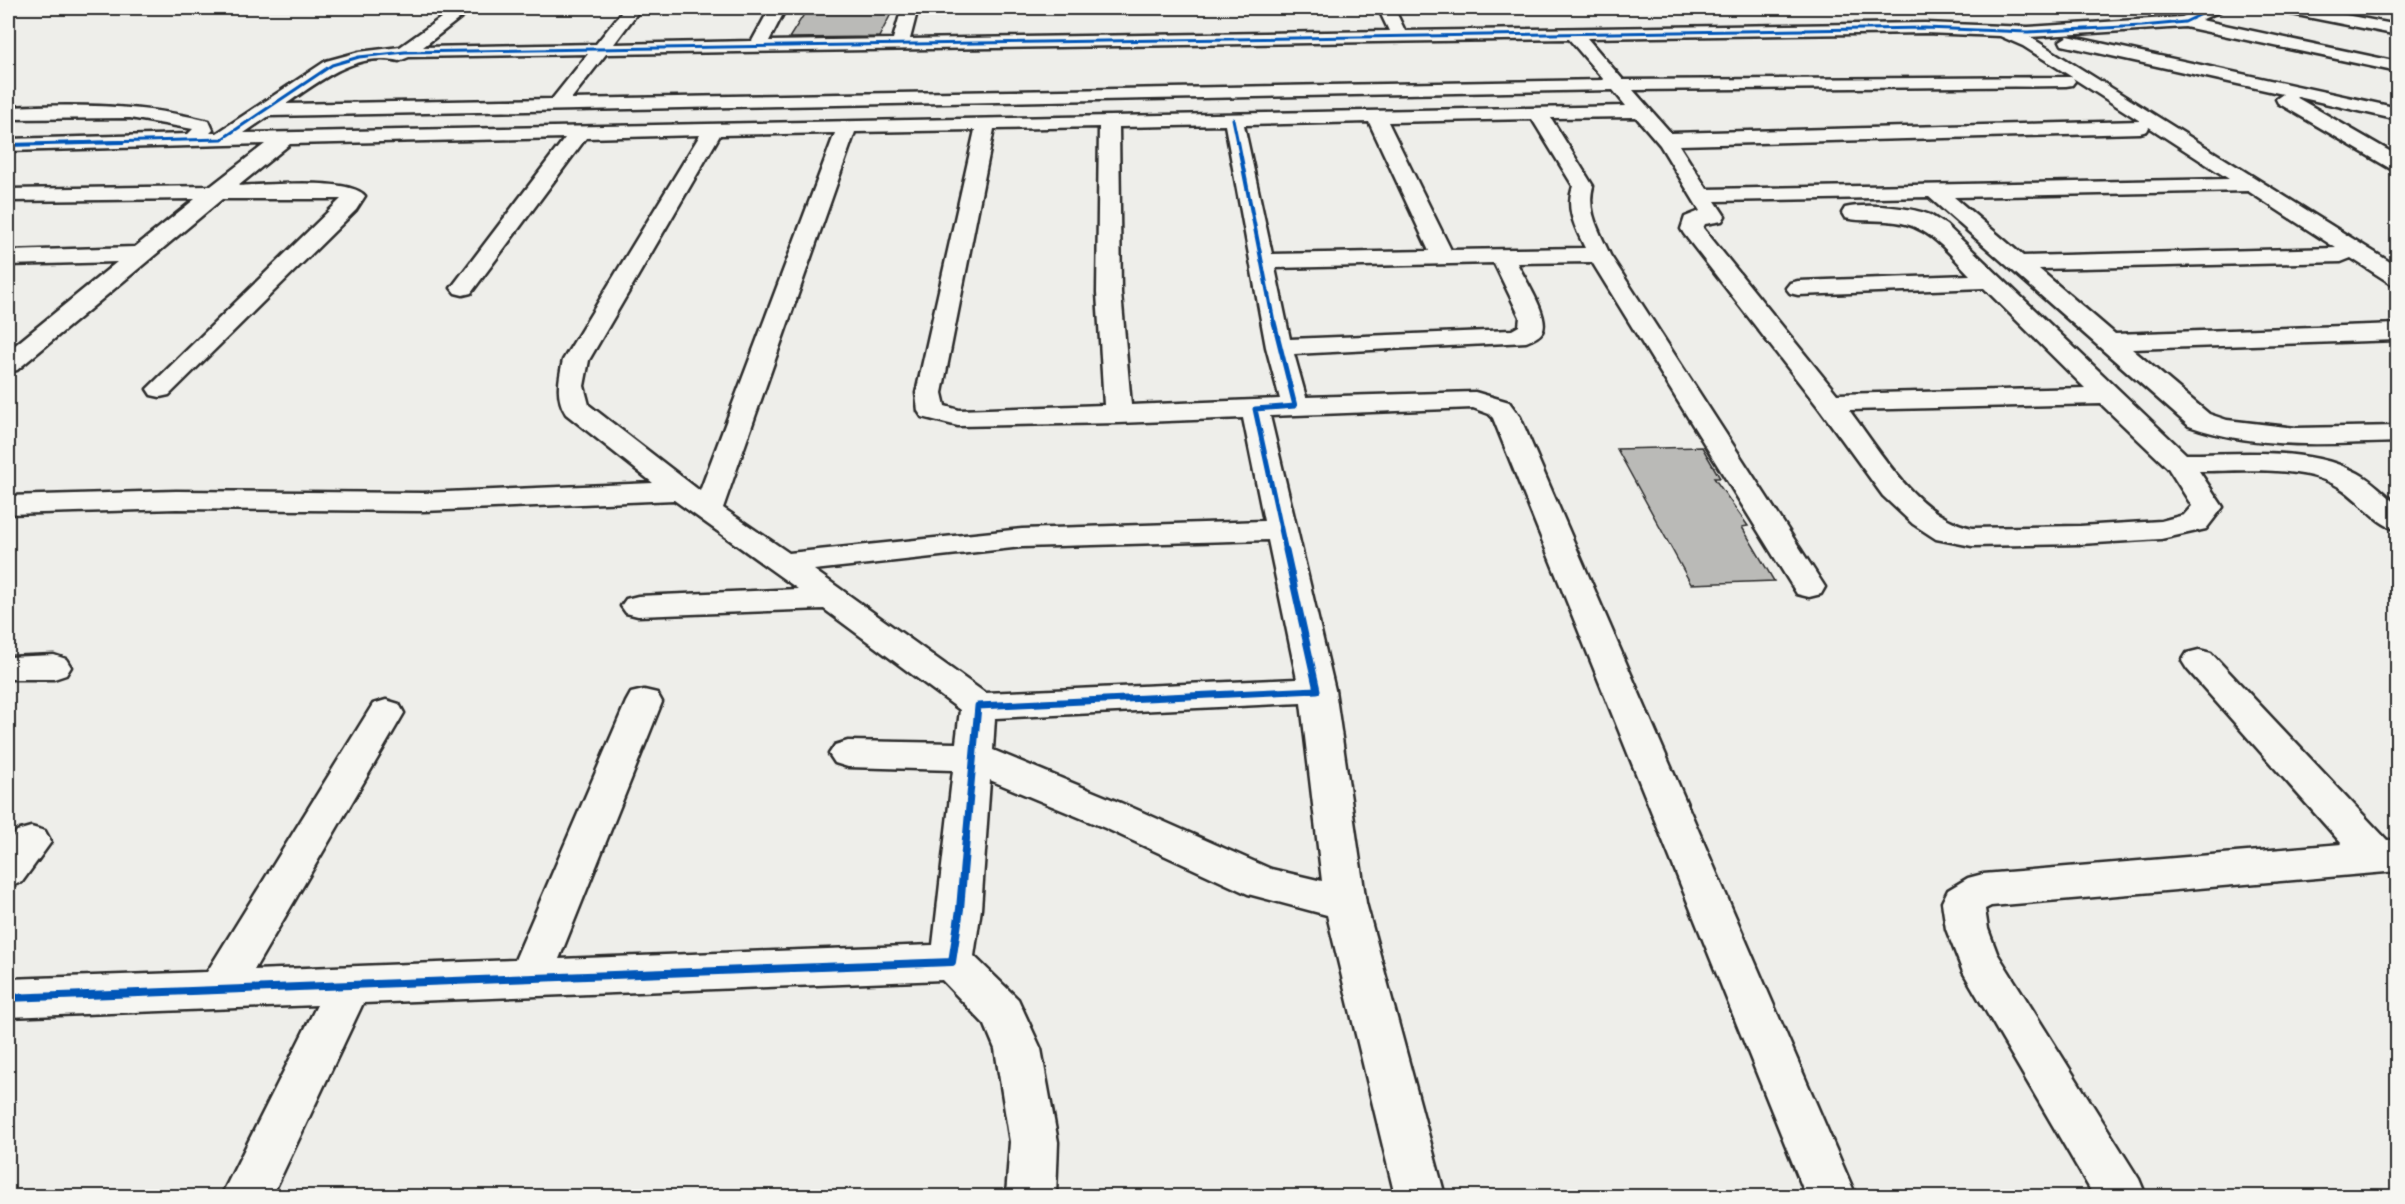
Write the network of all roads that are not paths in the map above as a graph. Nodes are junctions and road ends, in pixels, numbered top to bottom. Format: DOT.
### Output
graph roads {
  1 [pos="465,8"];
  2 [pos="633,8"];
  3 [pos="778,8"];
  4 [pos="910,8"];
  5 [pos="1386,8"];
  6 [pos="2214,8"];
  7 [pos="2287,8"];
  8 [pos="1976,12"];
  9 [pos="2114,12"];
  10 [pos="1930,13"];
  11 [pos="2186,22"];
  12 [pos="2142,26"];
  13 [pos="2397,30"];
  14 [pos="2001,33"];
  15 [pos="1400,37"];
  16 [pos="1577,38"];
  17 [pos="900,45"];
  18 [pos="757,47"];
  19 [pos="392,55"];
  20 [pos="594,55"];
  21 [pos="2397,67"];
  22 [pos="2066,81"];
  23 [pos="2259,84"];
  24 [pos="1617,85"];
  25 [pos="557,105"];
  26 [pos="267,110"];
  27 [pos="1640,111"];
  28 [pos="8,113"];
  29 [pos="1538,113"];
  30 [pos="2397,114"];
  31 [pos="1376,116"];
  32 [pos="1233,119"];
  33 [pos="1108,122"];
  34 [pos="986,124"];
  35 [pos="848,127"];
  36 [pos="2140,127"];
  37 [pos="713,130"];
  38 [pos="580,132"];
  39 [pos="285,138"];
  40 [pos="222,139"];
  41 [pos="1666,139"];
  42 [pos="193,140"];
  43 [pos="8,145"];
  44 [pos="2397,165"];
  45 [pos="2242,185"];
  46 [pos="218,191"];
  47 [pos="1934,191"];
  48 [pos="8,195"];
  49 [pos="1700,195"];
  50 [pos="1714,216"];
  51 [pos="139,254"];
  52 [pos="1599,255"];
  53 [pos="2341,255"];
  54 [pos="1502,256"];
  55 [pos="1443,257"];
  56 [pos="8,258"];
  57 [pos="1262,261"];
  58 [pos="2018,263"];
  59 [pos="2397,278"];
  60 [pos="1989,281"];
  61 [pos="463,288"];
  62 [pos="1798,288"];
  63 [pos="2397,291"];
  64 [pos="2397,332"];
  65 [pos="2108,342"];
  66 [pos="1279,347"];
  67 [pos="8,364"];
  68 [pos="160,389"];
  69 [pos="2108,396"];
  70 [pos="1829,402"];
  71 [pos="1295,406"];
  72 [pos="1255,409"];
  73 [pos="1118,415"];
  74 [pos="2397,434"];
  75 [pos="2179,463"];
  76 [pos="681,491"];
  77 [pos="8,505"];
  78 [pos="707,511"];
  79 [pos="2397,521"];
  80 [pos="1282,530"];
  81 [pos="784,563"];
  82 [pos="1809,587"];
  83 [pos="831,598"];
  84 [pos="638,606"];
  85 [pos="2199,661"];
  86 [pos="54,667"];
  87 [pos="8,668"];
  88 [pos="1317,690"];
  89 [pos="644,702"];
  90 [pos="978,706"];
  91 [pos="386,713"];
  92 [pos="848,754"];
  93 [pos="973,757"];
  94 [pos="2388,856"];
  95 [pos="1345,903"];
  96 [pos="952,962"];
  97 [pos="529,978"];
  98 [pos="348,985"];
  99 [pos="219,990"];
  100 [pos="8,998"];
  101 [pos="246,1197"];
  102 [pos="1031,1197"];
  103 [pos="1420,1197"];
  104 [pos="1831,1197"];
  105 [pos="2121,1197"];
  1 -- 19 [label="street"];
  2 -- 20 [label="street"];
  3 -- 18 [label="street"];
  4 -- 17 [label="street"];
  5 -- 15 [label="street"];
  6 -- 11 [label="street"];
  7 -- 13 [label="street"];
  8 -- 14 [label="street"];
  9 -- 12 [label="street"];
  10 -- 14 [label="street"];
  11 -- 12 [label="street"];
  11 -- 21 [label="street"];
  12 -- 14 [label="street"];
  14 -- 16 [label="street"];
  14 -- 22 [label="street"];
  14 -- 23 [label="street"];
  14 -- 45 [label="street"];
  15 -- 16 [label="street"];
  15 -- 17 [label="street"];
  16 -- 20 [label="street"];
  16 -- 24 [label="street"];
  17 -- 18 [label="street"];
  18 -- 20 [label="street"];
  19 -- 20 [label="street"];
  19 -- 26 [label="street"];
  20 -- 25 [label="street"];
  22 -- 24 [label="street"];
  22 -- 36 [label="street"];
  23 -- 30 [label="street"];
  23 -- 44 [label="street"];
  24 -- 25 [label="street"];
  24 -- 27 [label="street"];
  25 -- 26 [label="street"];
  26 -- 40 [label="street"];
  27 -- 29 [label="street"];
  27 -- 41 [label="street"];
  28 -- 42 [label="street"];
  29 -- 31 [label="street"];
  29 -- 52 [label="street"];
  31 -- 32 [label="street"];
  31 -- 55 [label="street"];
  32 -- 33 [label="street"];
  32 -- 57 [label="street"];
  33 -- 34 [label="street"];
  33 -- 73 [label="street"];
  34 -- 35 [label="street"];
  34 -- 73 [label="street"];
  35 -- 37 [label="street"];
  35 -- 78 [label="street"];
  36 -- 41 [label="street"];
  36 -- 45 [label="street"];
  37 -- 38 [label="street"];
  37 -- 76 [label="street"];
  38 -- 39 [label="street"];
  38 -- 61 [label="street"];
  39 -- 40 [label="street"];
  39 -- 46 [label="street"];
  40 -- 42 [label="street"];
  41 -- 49 [label="street"];
  42 -- 43 [label="street"];
  45 -- 47 [label="street"];
  45 -- 53 [label="street"];
  45 -- 59 [label="street"];
  46 -- 48 [label="street"];
  46 -- 51 [label="street"];
  46 -- 68 [label="street"];
  47 -- 49 [label="street"];
  47 -- 58 [label="street"];
  49 -- 50 [label="street"];
  50 -- 60 [label="street"];
  50 -- 70 [label="street"];
  51 -- 56 [label="street"];
  51 -- 67 [label="street"];
  52 -- 54 [label="street"];
  52 -- 82 [label="street"];
  53 -- 58 [label="street"];
  53 -- 63 [label="street"];
  54 -- 55 [label="street"];
  54 -- 66 [label="street"];
  55 -- 57 [label="street"];
  57 -- 66 [label="street"];
  58 -- 65 [label="street"];
  60 -- 62 [label="street"];
  60 -- 69 [label="street"];
  64 -- 65 [label="street"];
  65 -- 74 [label="street"];
  66 -- 71 [label="street"];
  69 -- 70 [label="street"];
  69 -- 75 [label="street"];
  70 -- 75 [label="street"];
  71 -- 72 [label="street"];
  71 -- 104 [label="street"];
  72 -- 73 [label="street"];
  72 -- 80 [label="street"];
  75 -- 79 [label="street"];
  76 -- 77 [label="street"];
  76 -- 78 [label="street"];
  78 -- 81 [label="street"];
  80 -- 81 [label="street"];
  80 -- 88 [label="street"];
  81 -- 83 [label="street"];
  83 -- 84 [label="street"];
  83 -- 90 [label="street"];
  85 -- 94 [label="street"];
  86 -- 87 [label="street"];
  88 -- 90 [label="street"];
  88 -- 95 [label="street"];
  89 -- 97 [label="street"];
  90 -- 93 [label="street"];
  91 -- 99 [label="street"];
  92 -- 93 [label="street"];
  93 -- 95 [label="street"];
  93 -- 96 [label="street"];
  94 -- 105 [label="street"];
  95 -- 103 [label="street"];
  96 -- 97 [label="street"];
  96 -- 102 [label="street"];
  97 -- 98 [label="street"];
  98 -- 99 [label="street"];
  98 -- 101 [label="street"];
  99 -- 100 [label="street"];
}
